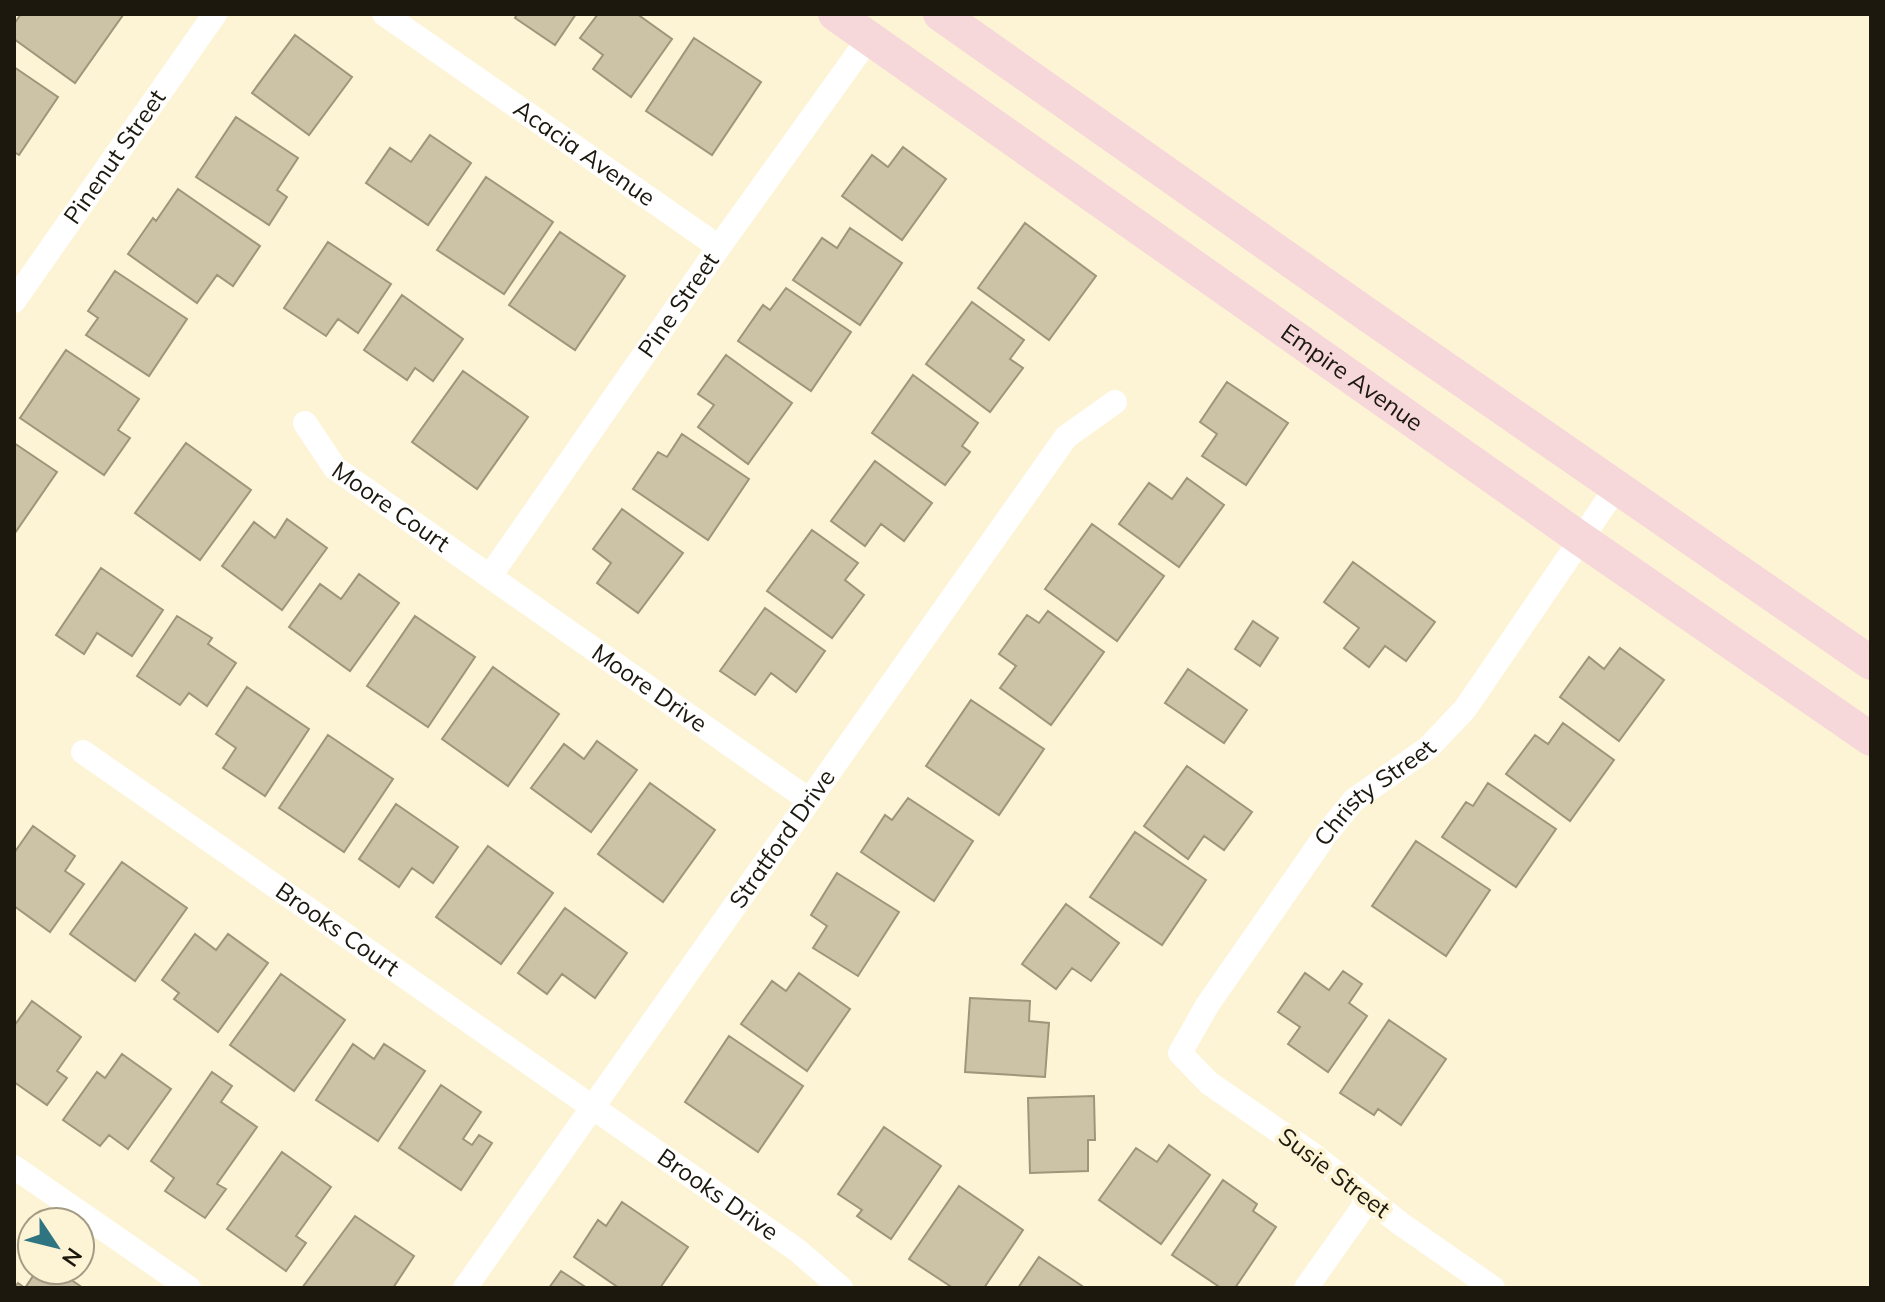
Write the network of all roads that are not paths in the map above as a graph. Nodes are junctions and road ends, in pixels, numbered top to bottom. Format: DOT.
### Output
graph roads {
  1 [pos="215,14"];
  2 [pos="384,14"];
  3 [pos="835,14"];
  4 [pos="940,14"];
  5 [pos="869,38"];
  6 [pos="719,247"];
  7 [pos="14,301"];
  8 [pos="1115,402"];
  9 [pos="305,423"];
  10 [pos="1618,485"];
  11 [pos="1581,539"];
  12 [pos="490,576"];
  13 [pos="1871,663"];
  14 [pos="1871,739"];
  15 [pos="83,752"];
  16 [pos="809,800"];
  17 [pos="1180,1053"];
  18 [pos="592,1106"];
  19 [pos="14,1168"];
  20 [pos="1369,1199"];
  21 [pos="189,1288"];
  22 [pos="465,1288"];
  23 [pos="841,1288"];
  24 [pos="1306,1288"];
  25 [pos="1493,1288"];
  1 -- 7 [label="street, Pinenut Street"];
  2 -- 6 [label="street, Acacia Avenue"];
  3 -- 5 [label="main road, Empire Avenue"];
  4 -- 10 [label="main road"];
  5 -- 6 [label="street, Pine Street"];
  5 -- 11 [label="main road, Empire Avenue"];
  6 -- 12 [label="street, Pine Street"];
  8 -- 16 [label="street, Stratford Drive"];
  9 -- 12 [label="street, Moore Court"];
  10 -- 11 [label="street, Christy Street"];
  10 -- 13 [label="main road"];
  11 -- 14 [label="main road, Empire Avenue"];
  11 -- 17 [label="street, Christy Street"];
  12 -- 16 [label="street, Moore Drive"];
  15 -- 18 [label="street, Brooks Court"];
  16 -- 18 [label="street, Stratford Drive"];
  17 -- 20 [label="street, Susie Street"];
  18 -- 22 [label="street, Stratford Drive"];
  18 -- 23 [label="street, Brooks Drive"];
  19 -- 21 [label="street"];
  20 -- 24 [label="street"];
  20 -- 25 [label="street, Susie Street"];
}
